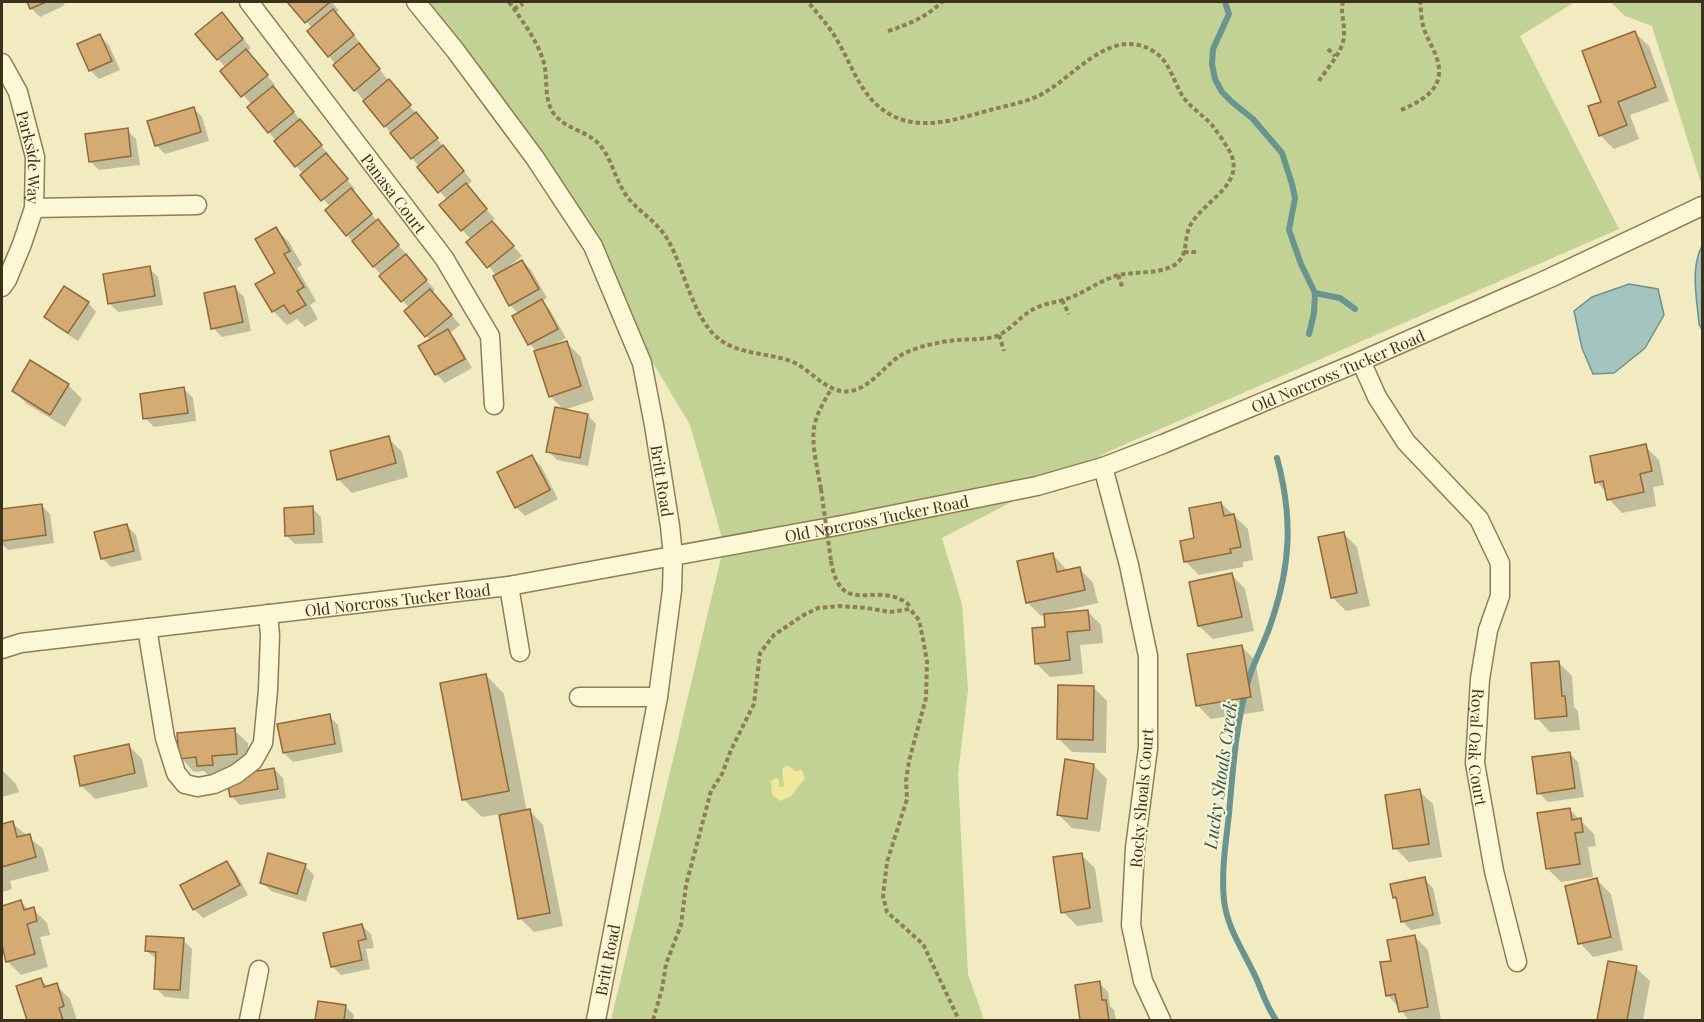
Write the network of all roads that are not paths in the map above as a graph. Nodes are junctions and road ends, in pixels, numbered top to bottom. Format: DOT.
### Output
graph roads {
  1 [pos="249,2"];
  2 [pos="416,2"];
  3 [pos="2,63"];
  4 [pos="196,205"];
  5 [pos="1702,206"];
  6 [pos="34,208"];
  7 [pos="2,287"];
  8 [pos="1361,361"];
  9 [pos="494,405"];
  10 [pos="1103,467"];
  11 [pos="673,556"];
  12 [pos="509,586"];
  13 [pos="268,614"];
  14 [pos="147,628"];
  15 [pos="2,649"];
  16 [pos="520,652"];
  17 [pos="579,697"];
  18 [pos="658,698"];
  19 [pos="1517,962"];
  20 [pos="259,970"];
  21 [pos="249,1020"];
  22 [pos="596,1020"];
  23 [pos="1161,1020"];
  1 -- 9 [label="street, Panasa Court"];
  2 -- 11 [label="street, Britt Road"];
  3 -- 6 [label="street, Parkside Way"];
  4 -- 6 [label="street"];
  5 -- 8 [label="street, Old Norcross Tucker Road"];
  6 -- 7 [label="street, Parkside Way"];
  8 -- 10 [label="street, Old Norcross Tucker Road"];
  8 -- 19 [label="street, Royal Oak Court"];
  10 -- 11 [label="street, Old Norcross Tucker Road"];
  10 -- 23 [label="street, Rocky Shoals Court"];
  11 -- 12 [label="street, Old Norcross Tucker Road"];
  11 -- 18 [label="street, Britt Road"];
  12 -- 13 [label="street, Old Norcross Tucker Road"];
  12 -- 16 [label="street"];
  13 -- 14 [label="street, Old Norcross Tucker Road"];
  13 -- 14 [label="street"];
  14 -- 15 [label="street, Old Norcross Tucker Road"];
  17 -- 18 [label="street"];
  18 -- 22 [label="street, Britt Road"];
  20 -- 21 [label="street"];
}
